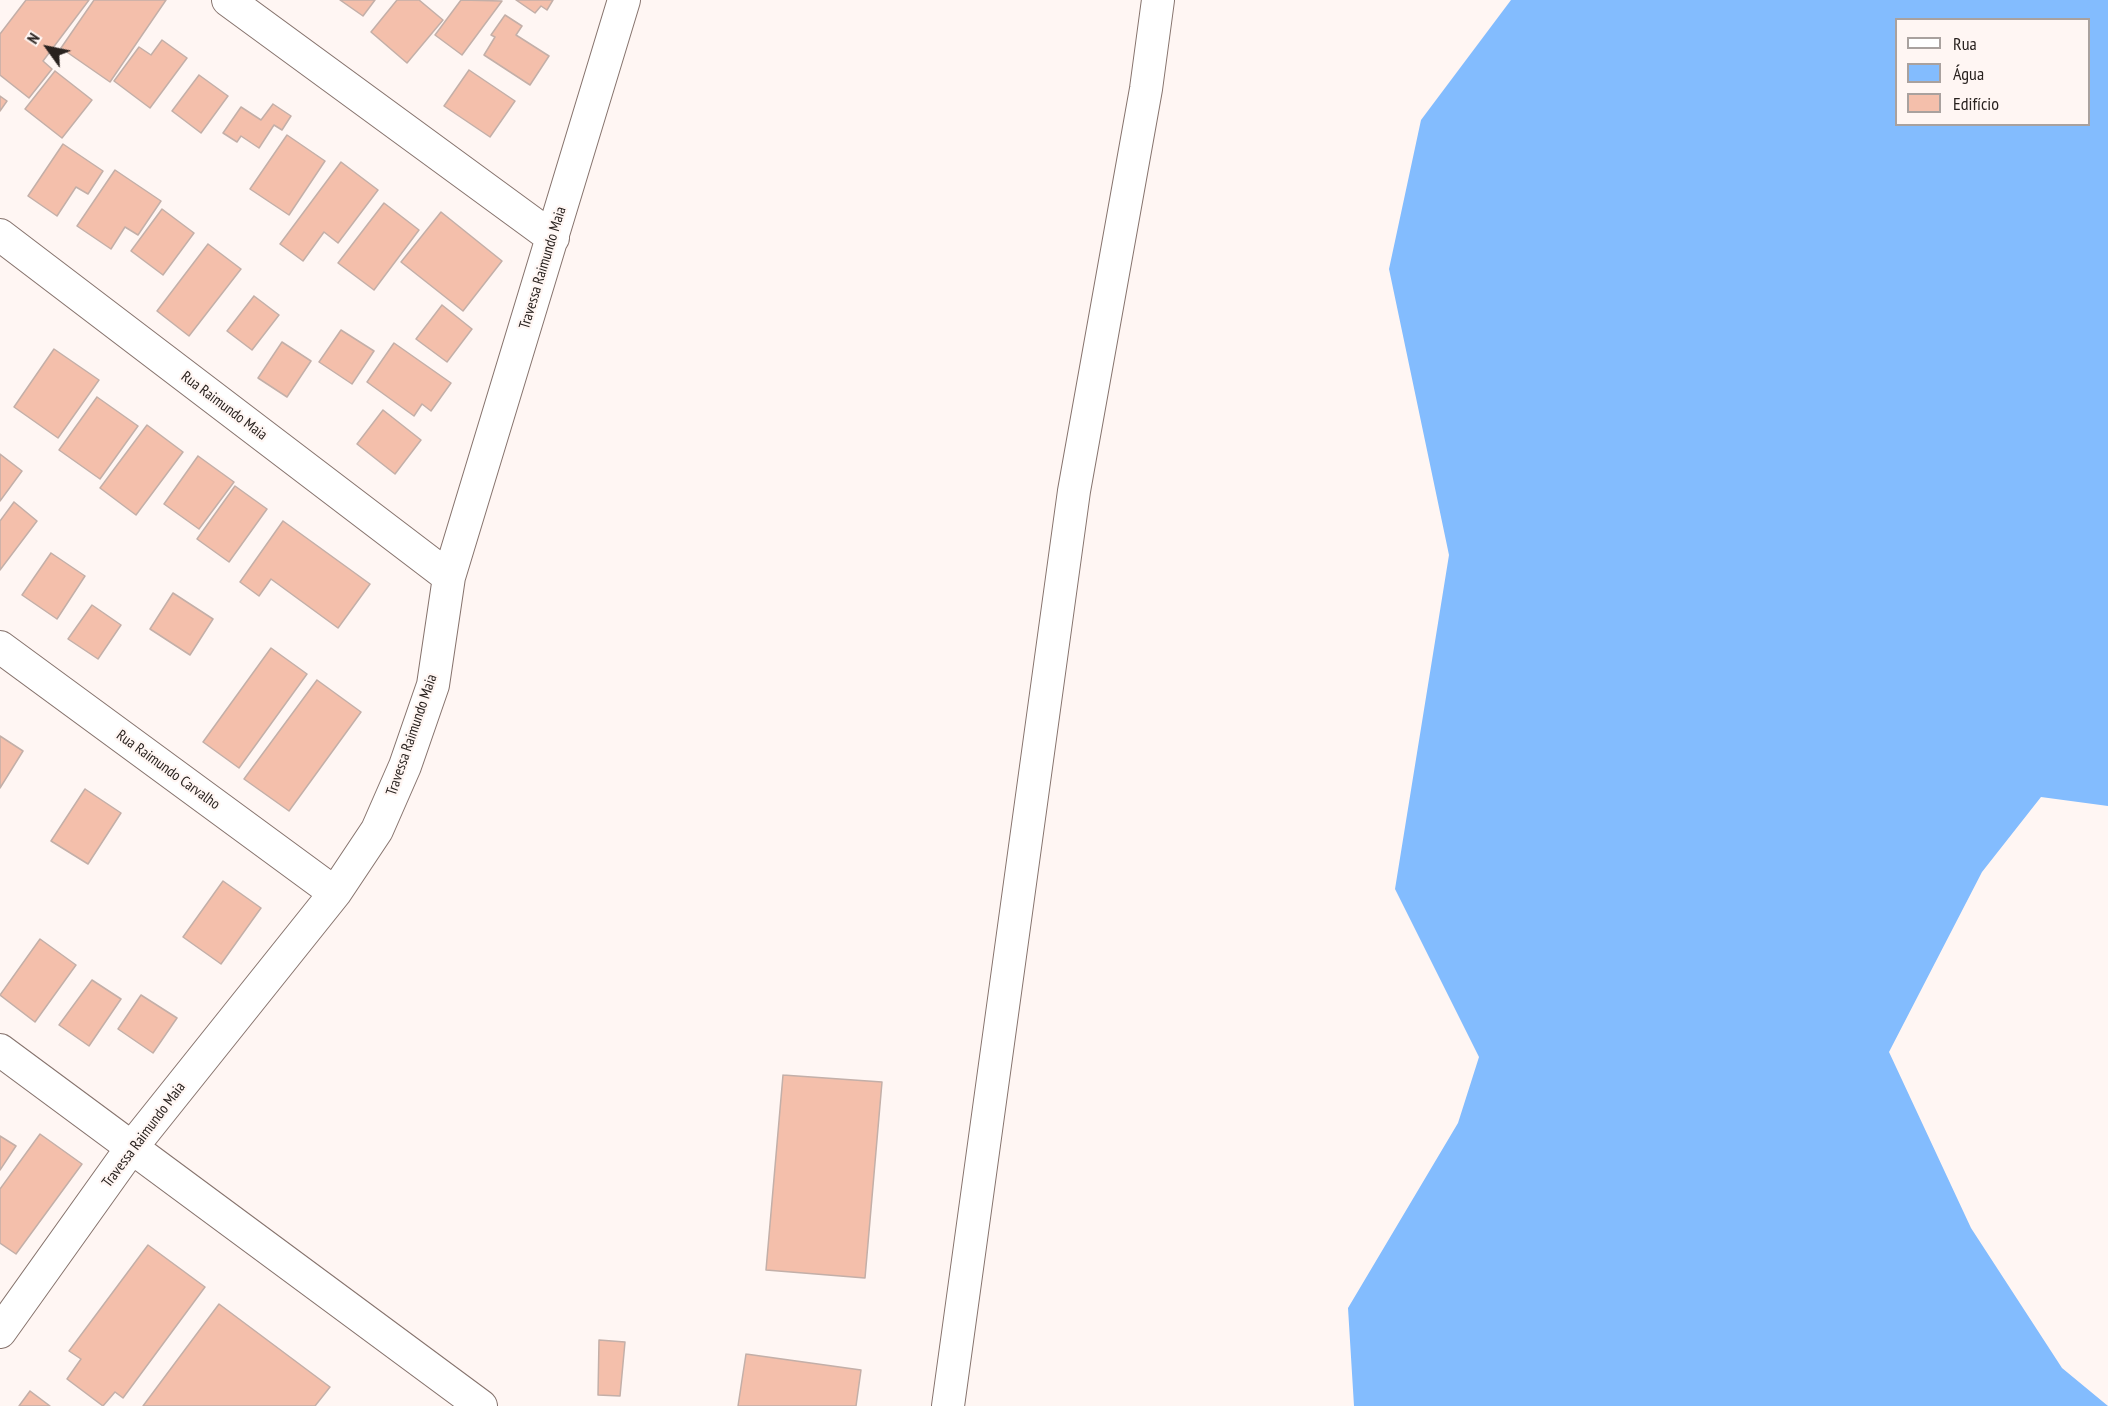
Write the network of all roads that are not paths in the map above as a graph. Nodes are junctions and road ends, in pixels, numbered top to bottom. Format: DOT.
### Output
graph roads {
  1 [pos="228,0"];
  2 [pos="624,0"];
  3 [pos="1158,0"];
  4 [pos="0,235"];
  5 [pos="553,238"];
  6 [pos="449,577"];
  7 [pos="0,647"];
  8 [pos="335,893"];
  9 [pos="0,1050"];
  10 [pos="132,1147"];
  11 [pos="0,1332"];
  12 [pos="481,1406"];
  13 [pos="948,1406"];
  1 -- 5 [label="street"];
  2 -- 5 [label="street, Travessa Raimundo Maia"];
  3 -- 13 [label="street"];
  4 -- 6 [label="street, Rua Raimundo Maia"];
  5 -- 6 [label="street, Travessa Raimundo Maia"];
  6 -- 8 [label="street, Travessa Raimundo Maia"];
  7 -- 8 [label="street, Rua Raimundo Carvalho"];
  8 -- 10 [label="street, Travessa Raimundo Maia"];
  9 -- 10 [label="street"];
  10 -- 11 [label="street, Travessa Raimundo Maia"];
  10 -- 12 [label="street"];
}
